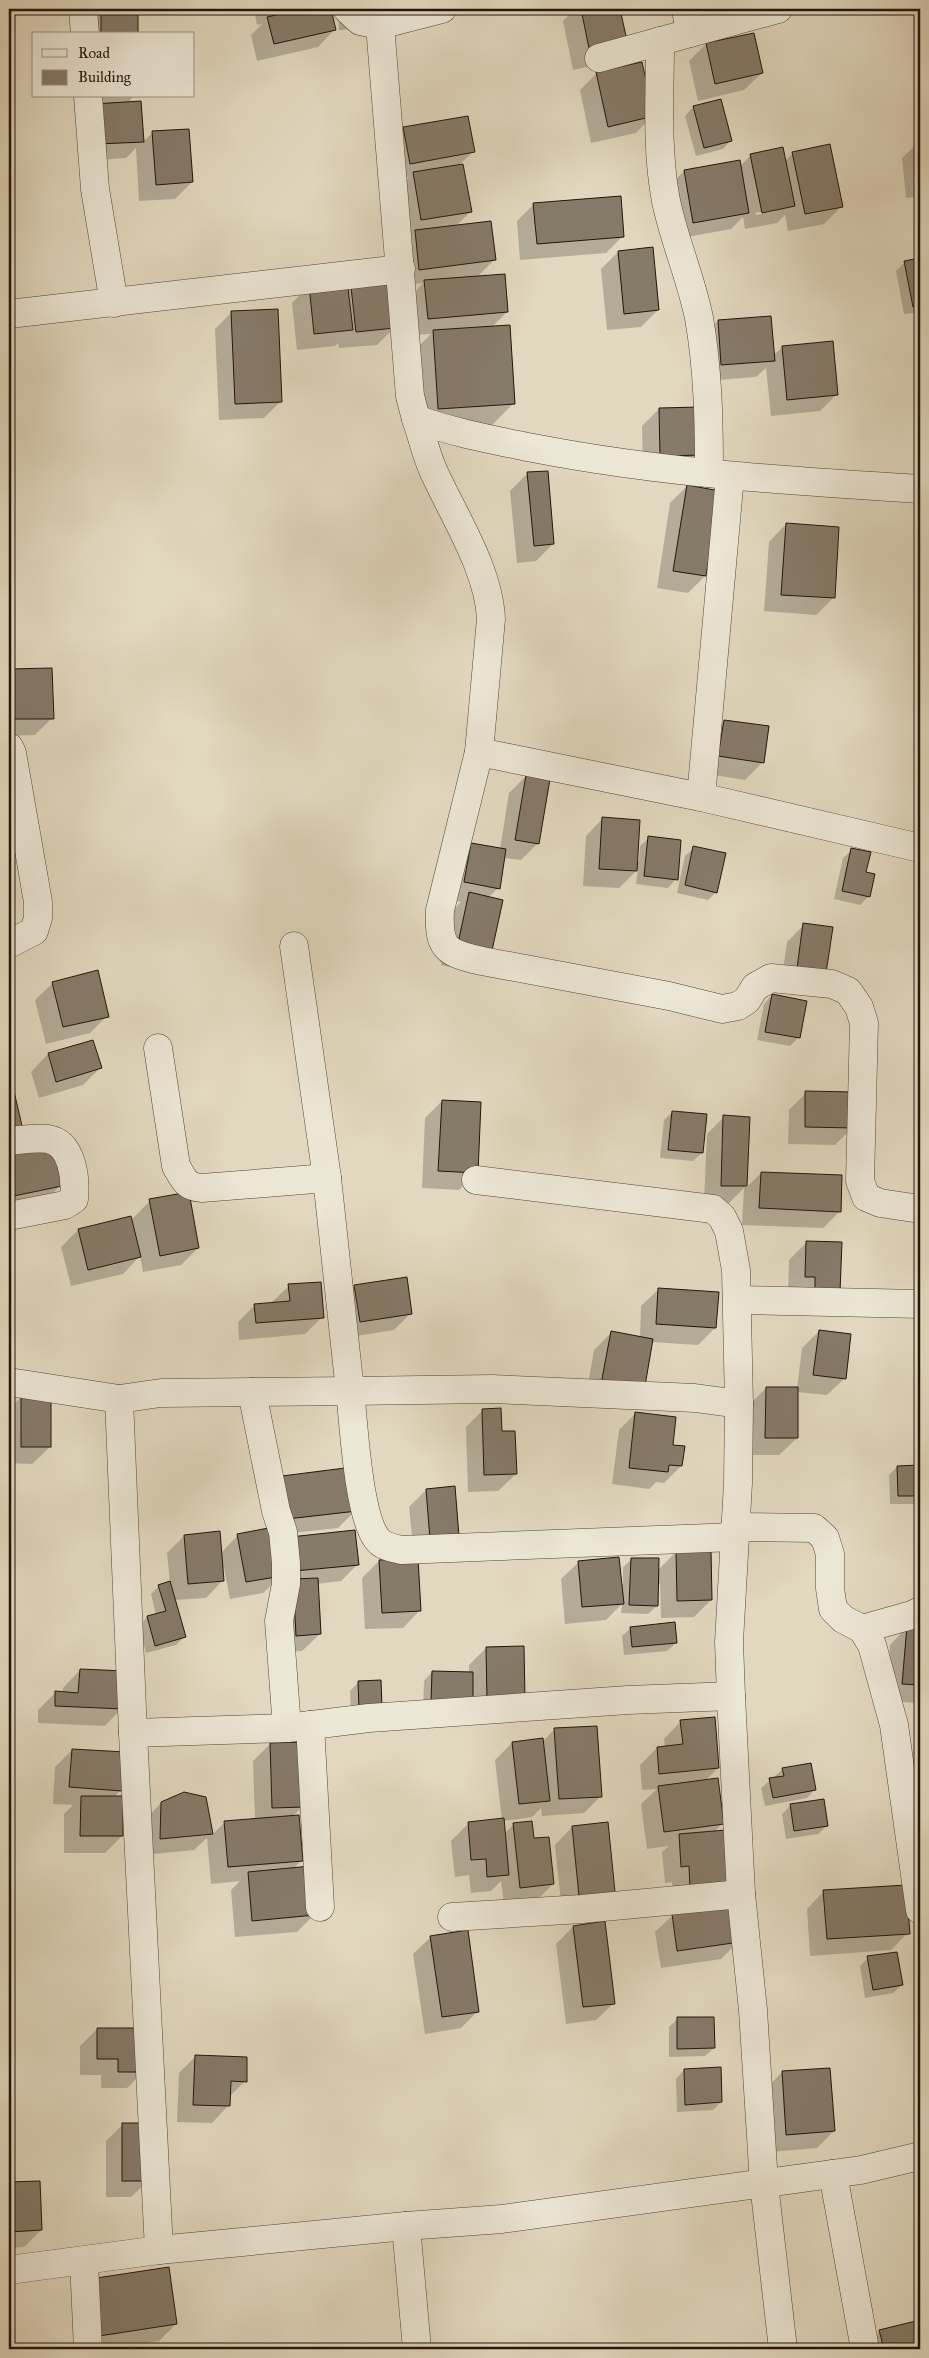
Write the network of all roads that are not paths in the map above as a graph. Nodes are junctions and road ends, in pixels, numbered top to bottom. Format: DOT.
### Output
graph roads {
  1 [pos="83,9"];
  2 [pos="347,9"];
  3 [pos="442,9"];
  4 [pos="778,9"];
  5 [pos="688,21"];
  6 [pos="380,26"];
  7 [pos="85,32"];
  8 [pos="660,42"];
  9 [pos="599,58"];
  10 [pos="88,98"];
  11 [pos="401,269"];
  12 [pos="114,303"];
  13 [pos="9,314"];
  14 [pos="416,419"];
  15 [pos="720,474"];
  16 [pos="920,489"];
  17 [pos="9,747"];
  18 [pos="479,752"];
  19 [pos="701,796"];
  20 [pos="920,848"];
  21 [pos="9,944"];
  22 [pos="294,946"];
  23 [pos="158,1048"];
  24 [pos="9,1142"];
  25 [pos="327,1178"];
  26 [pos="476,1180"];
  27 [pos="920,1209"];
  28 [pos="9,1216"];
  29 [pos="737,1300"];
  30 [pos="920,1304"];
  31 [pos="9,1382"];
  32 [pos="350,1391"];
  33 [pos="252,1392"];
  34 [pos="119,1399"];
  35 [pos="739,1404"];
  36 [pos="735,1532"];
  37 [pos="920,1611"];
  38 [pos="862,1629"];
  39 [pos="731,1696"];
  40 [pos="298,1726"];
  41 [pos="132,1732"];
  42 [pos="741,1894"];
  43 [pos="320,1907"];
  44 [pos="920,1910"];
  45 [pos="452,1917"];
  46 [pos="920,2156"];
  47 [pos="833,2174"];
  48 [pos="764,2184"];
  49 [pos="406,2226"];
  50 [pos="159,2250"];
  51 [pos="84,2261"];
  52 [pos="9,2270"];
  53 [pos="88,2349"];
  54 [pos="417,2349"];
  55 [pos="783,2349"];
  56 [pos="865,2349"];
  1 -- 7 [label="street"];
  2 -- 6 [label="street"];
  3 -- 6 [label="street"];
  4 -- 5 [label="street"];
  5 -- 8 [label="street"];
  6 -- 11 [label="street"];
  8 -- 9 [label="street"];
  8 -- 15 [label="street"];
  10 -- 12 [label="street"];
  11 -- 12 [label="street"];
  11 -- 14 [label="street"];
  12 -- 13 [label="street"];
  14 -- 15 [label="street"];
  14 -- 18 [label="street"];
  15 -- 16 [label="street"];
  15 -- 19 [label="street"];
  17 -- 21 [label="street"];
  18 -- 19 [label="street"];
  18 -- 27 [label="street"];
  19 -- 20 [label="street"];
  22 -- 25 [label="street"];
  23 -- 25 [label="street"];
  24 -- 28 [label="street"];
  25 -- 32 [label="street"];
  26 -- 29 [label="street"];
  29 -- 30 [label="street"];
  29 -- 35 [label="street"];
  31 -- 34 [label="street"];
  32 -- 33 [label="street"];
  32 -- 35 [label="street"];
  32 -- 36 [label="street"];
  33 -- 34 [label="street"];
  33 -- 40 [label="street"];
  34 -- 41 [label="street"];
  35 -- 36 [label="street"];
  36 -- 38 [label="street"];
  36 -- 39 [label="street"];
  37 -- 38 [label="street"];
  38 -- 44 [label="street"];
  39 -- 40 [label="street"];
  39 -- 42 [label="street"];
  40 -- 41 [label="street"];
  40 -- 43 [label="street"];
  41 -- 50 [label="street"];
  42 -- 45 [label="street"];
  42 -- 48 [label="street"];
  46 -- 47 [label="street"];
  47 -- 48 [label="street"];
  47 -- 56 [label="street"];
  48 -- 49 [label="street"];
  48 -- 55 [label="street"];
  49 -- 50 [label="street"];
  49 -- 54 [label="street"];
  50 -- 51 [label="street"];
  51 -- 52 [label="street"];
  51 -- 53 [label="street"];
}
